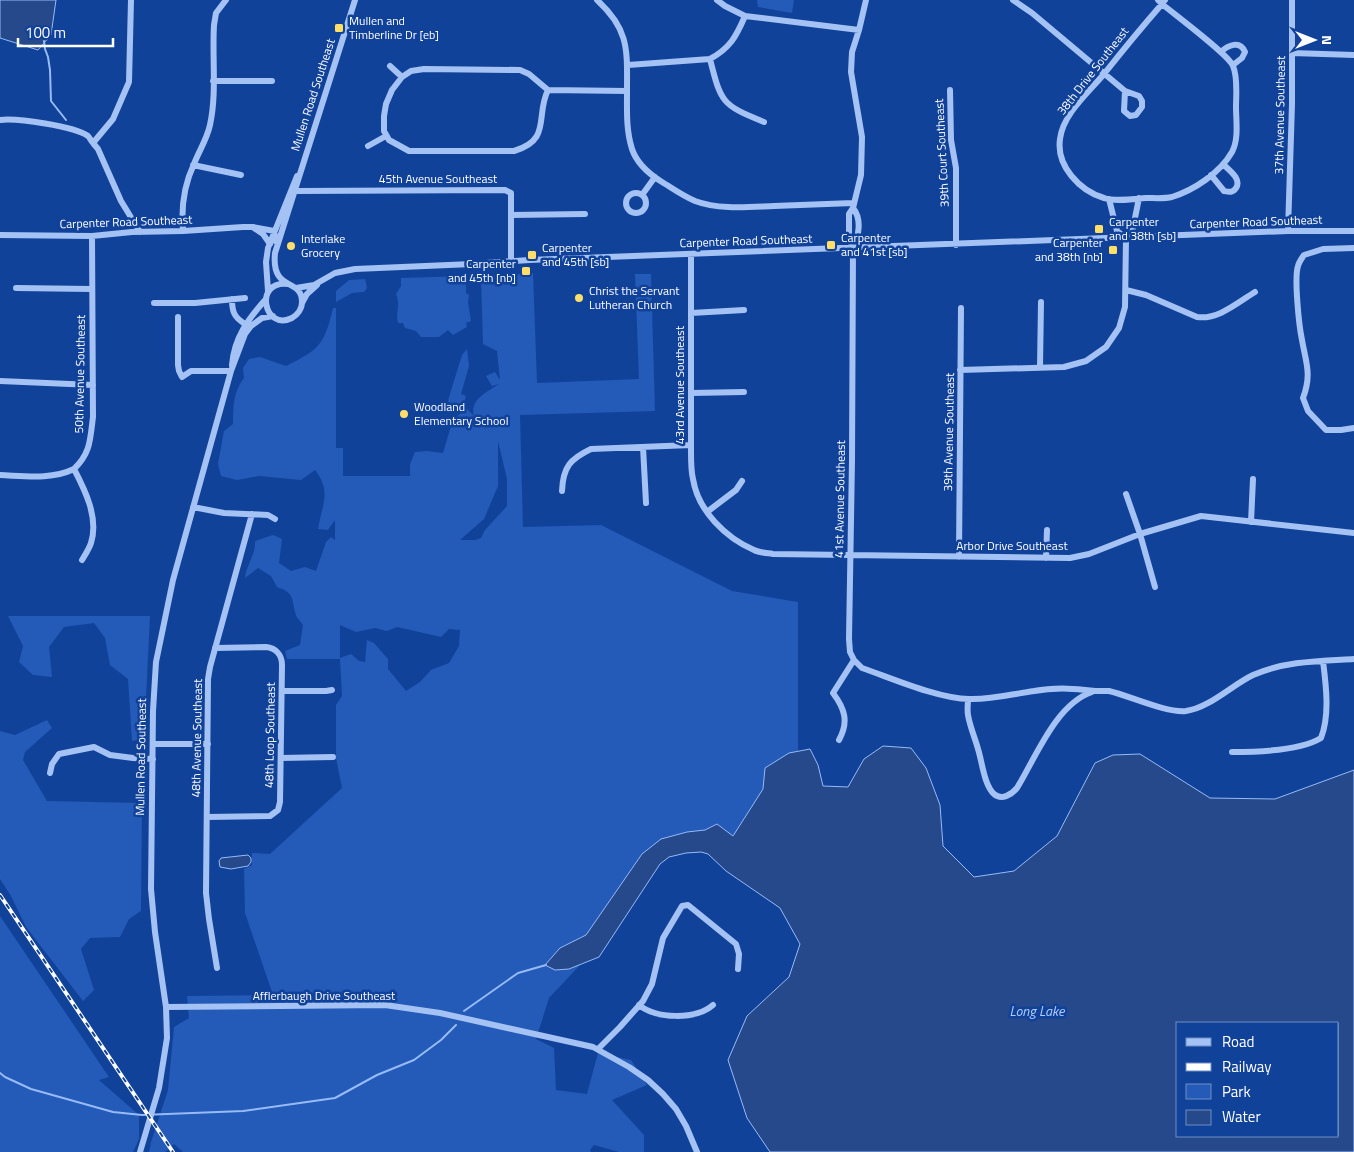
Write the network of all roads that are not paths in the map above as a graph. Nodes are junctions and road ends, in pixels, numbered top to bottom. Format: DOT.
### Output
graph roads {
  1 [pos="131,0"];
  2 [pos="226,0"];
  3 [pos="355,0"];
  4 [pos="596,0"];
  5 [pos="717,0"];
  6 [pos="866,0"];
  7 [pos="1013,0"];
  8 [pos="1292,0"];
  9 [pos="1162,1"];
  10 [pos="744,16"];
  11 [pos="859,30"];
  12 [pos="1221,52"];
  13 [pos="1292,53"];
  14 [pos="1354,55"];
  15 [pos="710,60"];
  16 [pos="628,65"];
  17 [pos="1233,65"];
  18 [pos="390,66"];
  19 [pos="1104,74"];
  20 [pos="402,77"];
  21 [pos="213,81"];
  22 [pos="272,81"];
  23 [pos="548,90"];
  24 [pos="950,90"];
  25 [pos="627,91"];
  26 [pos="1125,91"];
  27 [pos="0,120"];
  28 [pos="764,122"];
  29 [pos="386,136"];
  30 [pos="93,143"];
  31 [pos="368,146"];
  32 [pos="1223,164"];
  33 [pos="193,165"];
  34 [pos="300,168"];
  35 [pos="241,175"];
  36 [pos="1211,175"];
  37 [pos="655,177"];
  38 [pos="296,191"];
  39 [pos="642,195"];
  40 [pos="1109,198"];
  41 [pos="1139,198"];
  42 [pos="853,206"];
  43 [pos="585,214"];
  44 [pos="511,215"];
  45 [pos="253,227"];
  46 [pos="183,231"];
  47 [pos="274,231"];
  48 [pos="1288,231"];
  49 [pos="1354,231"];
  50 [pos="140,232"];
  51 [pos="0,235"];
  52 [pos="92,236"];
  53 [pos="1126,238"];
  54 [pos="270,244"];
  55 [pos="956,244"];
  56 [pos="853,248"];
  57 [pos="1354,248"];
  58 [pos="274,253"];
  59 [pos="690,254"];
  60 [pos="511,262"];
  61 [pos="321,281"];
  62 [pos="288,284"];
  63 [pos="16,288"];
  64 [pos="296,288"];
  65 [pos="91,289"];
  66 [pos="1126,290"];
  67 [pos="268,292"];
  68 [pos="1254,292"];
  69 [pos="245,298"];
  70 [pos="232,299"];
  71 [pos="266,299"];
  72 [pos="1041,302"];
  73 [pos="154,303"];
  74 [pos="302,303"];
  75 [pos="961,308"];
  76 [pos="744,310"];
  77 [pos="690,313"];
  78 [pos="272,316"];
  79 [pos="178,317"];
  80 [pos="245,324"];
  81 [pos="1040,367"];
  82 [pos="232,370"];
  83 [pos="960,370"];
  84 [pos="0,381"];
  85 [pos="92,385"];
  86 [pos="744,392"];
  87 [pos="691,393"];
  88 [pos="1354,428"];
  89 [pos="691,445"];
  90 [pos="644,447"];
  91 [pos="74,469"];
  92 [pos="0,475"];
  93 [pos="1253,479"];
  94 [pos="742,481"];
  95 [pos="562,491"];
  96 [pos="1126,494"];
  97 [pos="646,503"];
  98 [pos="193,507"];
  99 [pos="707,512"];
  100 [pos="252,514"];
  101 [pos="275,519"];
  102 [pos="1251,522"];
  103 [pos="1047,530"];
  104 [pos="1140,534"];
  105 [pos="1354,534"];
  106 [pos="851,556"];
  107 [pos="959,557"];
  108 [pos="1046,558"];
  109 [pos="82,560"];
  110 [pos="1155,587"];
  111 [pos="215,648"];
  112 [pos="1354,659"];
  113 [pos="854,660"];
  114 [pos="1323,661"];
  115 [pos="332,690"];
  116 [pos="282,691"];
  117 [pos="1095,691"];
  118 [pos="968,699"];
  119 [pos="839,740"];
  120 [pos="153,744"];
  121 [pos="208,744"];
  122 [pos="1232,752"];
  123 [pos="333,757"];
  124 [pos="153,758"];
  125 [pos="281,758"];
  126 [pos="50,772"];
  127 [pos="207,817"];
  128 [pos="218,968"];
  129 [pos="738,969"];
  130 [pos="639,1005"];
  131 [pos="713,1005"];
  132 [pos="166,1007"];
  133 [pos="598,1049"];
  134 [pos="140,1152"];
  135 [pos="697,1152"];
  1 -- 30 [label="street"];
  2 -- 21 [label="street"];
  3 -- 34 [label="street, Mullen Road Southeast"];
  4 -- 16 [label="street"];
  5 -- 10 [label="street"];
  6 -- 11 [label="street, 41st Avenue Southeast"];
  7 -- 19 [label="street"];
  8 -- 13 [label="street, 37th Avenue Southeast"];
  9 -- 12 [label="street"];
  9 -- 19 [label="street, 38th Drive Southeast"];
  10 -- 11 [label="street"];
  10 -- 15 [label="street"];
  11 -- 42 [label="street, 41st Avenue Southeast"];
  12 -- 17 [label="street"];
  12 -- 17 [label="street"];
  13 -- 14 [label="street"];
  13 -- 48 [label="street, 37th Avenue Southeast"];
  15 -- 16 [label="street"];
  15 -- 28 [label="street"];
  16 -- 25 [label="street"];
  17 -- 32 [label="street, 38th Drive Southeast"];
  18 -- 20 [label="street"];
  19 -- 26 [label="street"];
  19 -- 40 [label="street, 38th Drive Southeast"];
  20 -- 23 [label="street"];
  20 -- 29 [label="street"];
  21 -- 22 [label="street"];
  21 -- 33 [label="street"];
  23 -- 25 [label="street"];
  23 -- 29 [label="street"];
  24 -- 55 [label="street, 39th Court Southeast"];
  25 -- 37 [label="street"];
  27 -- 30 [label="street"];
  29 -- 31 [label="street"];
  30 -- 50 [label="street"];
  32 -- 36 [label="street, 38th Drive Southeast"];
  32 -- 36 [label="street"];
  33 -- 35 [label="street"];
  33 -- 46 [label="street"];
  34 -- 38 [label="street, Mullen Road Southeast"];
  34 -- 47 [label="street, Mullen Road Southeast"];
  36 -- 41 [label="street, 38th Drive Southeast"];
  37 -- 39 [label="street"];
  37 -- 42 [label="street"];
  38 -- 44 [label="street, 45th Avenue Southeast"];
  38 -- 58 [label="street, Mullen Road Southeast"];
  40 -- 41 [label="street, 38th Drive Southeast"];
  40 -- 53 [label="street"];
  41 -- 53 [label="street"];
  42 -- 56 [label="street, 41st Avenue Southeast"];
  43 -- 44 [label="street"];
  44 -- 60 [label="street, 45th Avenue Southeast"];
  45 -- 46 [label="street, Carpenter Road Southeast"];
  45 -- 47 [label="street, Carpenter Road Southeast"];
  45 -- 54 [label="street"];
  46 -- 50 [label="street, Carpenter Road Southeast"];
  47 -- 54 [label="street, Mullen Road Southeast"];
  47 -- 58 [label="street"];
  48 -- 49 [label="street, Carpenter Road Southeast"];
  48 -- 53 [label="street, Carpenter Road Southeast"];
  50 -- 52 [label="street, Carpenter Road Southeast"];
  51 -- 52 [label="street, Carpenter Road Southeast"];
  52 -- 65 [label="street, 50th Avenue Southeast"];
  53 -- 55 [label="street, Carpenter Road Southeast"];
  53 -- 66 [label="street"];
  54 -- 67 [label="street, Mullen Road Southeast"];
  55 -- 56 [label="street, Carpenter Road Southeast"];
  56 -- 59 [label="street, Carpenter Road Southeast"];
  56 -- 106 [label="street, 41st Avenue Southeast"];
  57 -- 88 [label="street"];
  58 -- 62 [label="street, Mullen Road Southeast"];
  59 -- 60 [label="street, Carpenter Road Southeast"];
  59 -- 77 [label="street, 43rd Avenue Southeast"];
  60 -- 61 [label="street, Carpenter Road Southeast"];
  61 -- 64 [label="street, Carpenter Road Southeast"];
  61 -- 74 [label="street, Carpenter Road Southeast"];
  62 -- 64 [label="street"];
  62 -- 67 [label="street"];
  63 -- 65 [label="street"];
  64 -- 74 [label="street"];
  65 -- 85 [label="street, 50th Avenue Southeast"];
  66 -- 68 [label="street"];
  66 -- 81 [label="street"];
  67 -- 71 [label="street"];
  69 -- 70 [label="street"];
  70 -- 73 [label="street"];
  70 -- 80 [label="street"];
  71 -- 78 [label="street"];
  71 -- 80 [label="street, Mullen Road Southeast"];
  72 -- 81 [label="street"];
  74 -- 78 [label="street"];
  75 -- 83 [label="street, 39th Avenue Southeast"];
  76 -- 77 [label="street"];
  77 -- 87 [label="street, 43rd Avenue Southeast"];
  78 -- 82 [label="street, Mullen Road Southeast"];
  79 -- 82 [label="street"];
  80 -- 82 [label="street, Mullen Road Southeast"];
  81 -- 83 [label="street"];
  82 -- 98 [label="street, Mullen Road Southeast"];
  83 -- 107 [label="street, 39th Avenue Southeast"];
  84 -- 85 [label="street"];
  85 -- 91 [label="street, 50th Avenue Southeast"];
  86 -- 87 [label="street"];
  87 -- 89 [label="street, 43rd Avenue Southeast"];
  89 -- 90 [label="street"];
  89 -- 99 [label="street, 43rd Avenue Southeast"];
  90 -- 95 [label="street"];
  90 -- 97 [label="street"];
  91 -- 92 [label="street"];
  91 -- 109 [label="street"];
  93 -- 102 [label="street"];
  94 -- 99 [label="street"];
  96 -- 104 [label="street"];
  98 -- 100 [label="street"];
  98 -- 120 [label="street, Mullen Road Southeast"];
  99 -- 106 [label="street, Arbor Drive Southeast"];
  100 -- 101 [label="street"];
  100 -- 111 [label="street, 48th Avenue Southeast"];
  102 -- 104 [label="street, Arbor Drive Southeast"];
  102 -- 105 [label="street, Arbor Drive Southeast"];
  103 -- 108 [label="street"];
  104 -- 108 [label="street, Arbor Drive Southeast"];
  104 -- 110 [label="street"];
  106 -- 107 [label="street, Arbor Drive Southeast"];
  106 -- 113 [label="street, 41st Avenue Southeast"];
  107 -- 108 [label="street, Arbor Drive Southeast"];
  111 -- 116 [label="street, 48th Loop Southeast"];
  111 -- 121 [label="street, 48th Avenue Southeast"];
  112 -- 114 [label="street"];
  113 -- 118 [label="street"];
  113 -- 119 [label="street"];
  114 -- 117 [label="street"];
  114 -- 122 [label="street"];
  115 -- 116 [label="street"];
  116 -- 125 [label="street, 48th Loop Southeast"];
  117 -- 118 [label="street"];
  117 -- 118 [label="street"];
  120 -- 121 [label="street"];
  120 -- 124 [label="street, Mullen Road Southeast"];
  121 -- 127 [label="street, 48th Avenue Southeast"];
  123 -- 125 [label="street"];
  124 -- 126 [label="street"];
  124 -- 132 [label="street, Mullen Road Southeast"];
  125 -- 127 [label="street, 48th Loop Southeast"];
  127 -- 128 [label="street, 48th Avenue Southeast"];
  129 -- 130 [label="street"];
  130 -- 131 [label="street"];
  130 -- 133 [label="street"];
  132 -- 133 [label="street, Afflerbaugh Drive Southeast"];
  132 -- 134 [label="street, Mullen Road Southeast"];
  133 -- 135 [label="street, Afflerbaugh Drive Southeast"];
}
